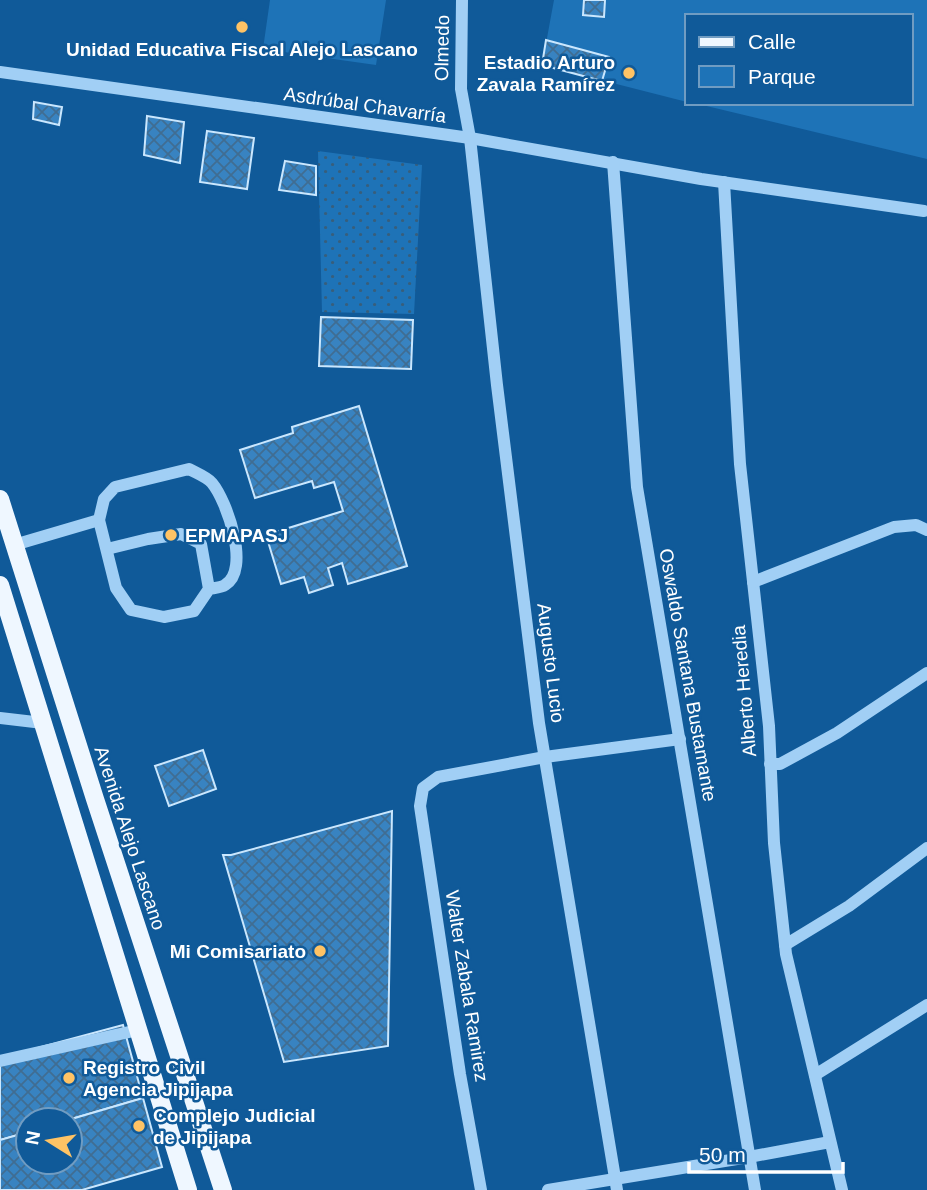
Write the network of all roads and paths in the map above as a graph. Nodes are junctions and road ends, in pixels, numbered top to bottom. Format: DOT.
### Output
graph roads {
  1 [pos="462,0"];
  2 [pos="0,72"];
  3 [pos="470,138"];
  4 [pos="613,162"];
  5 [pos="724,182"];
  6 [pos="924,211"];
  7 [pos="0,499"];
  8 [pos="99,520"];
  9 [pos="927,530"];
  10 [pos="15,545"];
  11 [pos="107,549"];
  12 [pos="753,582"];
  13 [pos="0,585"];
  14 [pos="209,589"];
  15 [pos="927,673"];
  16 [pos="0,718"];
  17 [pos="43,723"];
  18 [pos="680,739"];
  19 [pos="545,757"];
  20 [pos="771,764"];
  21 [pos="927,848"];
  22 [pos="785,945"];
  23 [pos="927,1005"];
  24 [pos="138,1030"];
  25 [pos="0,1061"];
  26 [pos="816,1075"];
  27 [pos="830,1142"];
  28 [pos="750,1157"];
  29 [pos="616,1185"];
  30 [pos="184,1189"];
  31 [pos="223,1190"];
  32 [pos="481,1190"];
  33 [pos="548,1190"];
  34 [pos="755,1190"];
  35 [pos="842,1190"];
  1 -- 3 [label="street, Olmedo"];
  2 -- 3 [label="street, Asdrúbal Chavarría"];
  3 -- 4 [label="street, Asdrúbal Chavarría"];
  3 -- 19 [label="street, Augusto Lucio"];
  4 -- 5 [label="street, Asdrúbal Chavarría"];
  4 -- 18 [label="street, Oswaldo Santana Bustamante"];
  5 -- 6 [label="street, Asdrúbal Chavarría"];
  5 -- 12 [label="street, Alberto Heredia"];
  7 -- 10 [label="main road, Avenida Alejo Lascano"];
  8 -- 10 [label="street"];
  8 -- 11 [label="street"];
  8 -- 14 [label="street"];
  9 -- 12 [label="street"];
  10 -- 31 [label="main road, Avenida Alejo Lascano"];
  11 -- 14 [label="street"];
  11 -- 14 [label="street"];
  12 -- 20 [label="street, Alberto Heredia"];
  13 -- 17 [label="main road"];
  15 -- 20 [label="street"];
  16 -- 17 [label="street"];
  17 -- 24 [label="main road"];
  18 -- 19 [label="street"];
  18 -- 28 [label="street, Oswaldo Santana Bustamante"];
  19 -- 29 [label="street, Augusto Lucio"];
  19 -- 32 [label="street, Walter Zabala Ramirez"];
  20 -- 22 [label="street, Alberto Heredia"];
  21 -- 22 [label="street"];
  22 -- 26 [label="street, Alberto Heredia"];
  23 -- 26 [label="street"];
  24 -- 25 [label="street"];
  24 -- 30 [label="main road"];
  26 -- 27 [label="street, Alberto Heredia"];
  27 -- 28 [label="street"];
  27 -- 35 [label="street, Alberto Heredia"];
  28 -- 29 [label="street"];
  28 -- 34 [label="street, Oswaldo Santana Bustamante"];
  29 -- 33 [label="street"];
}
